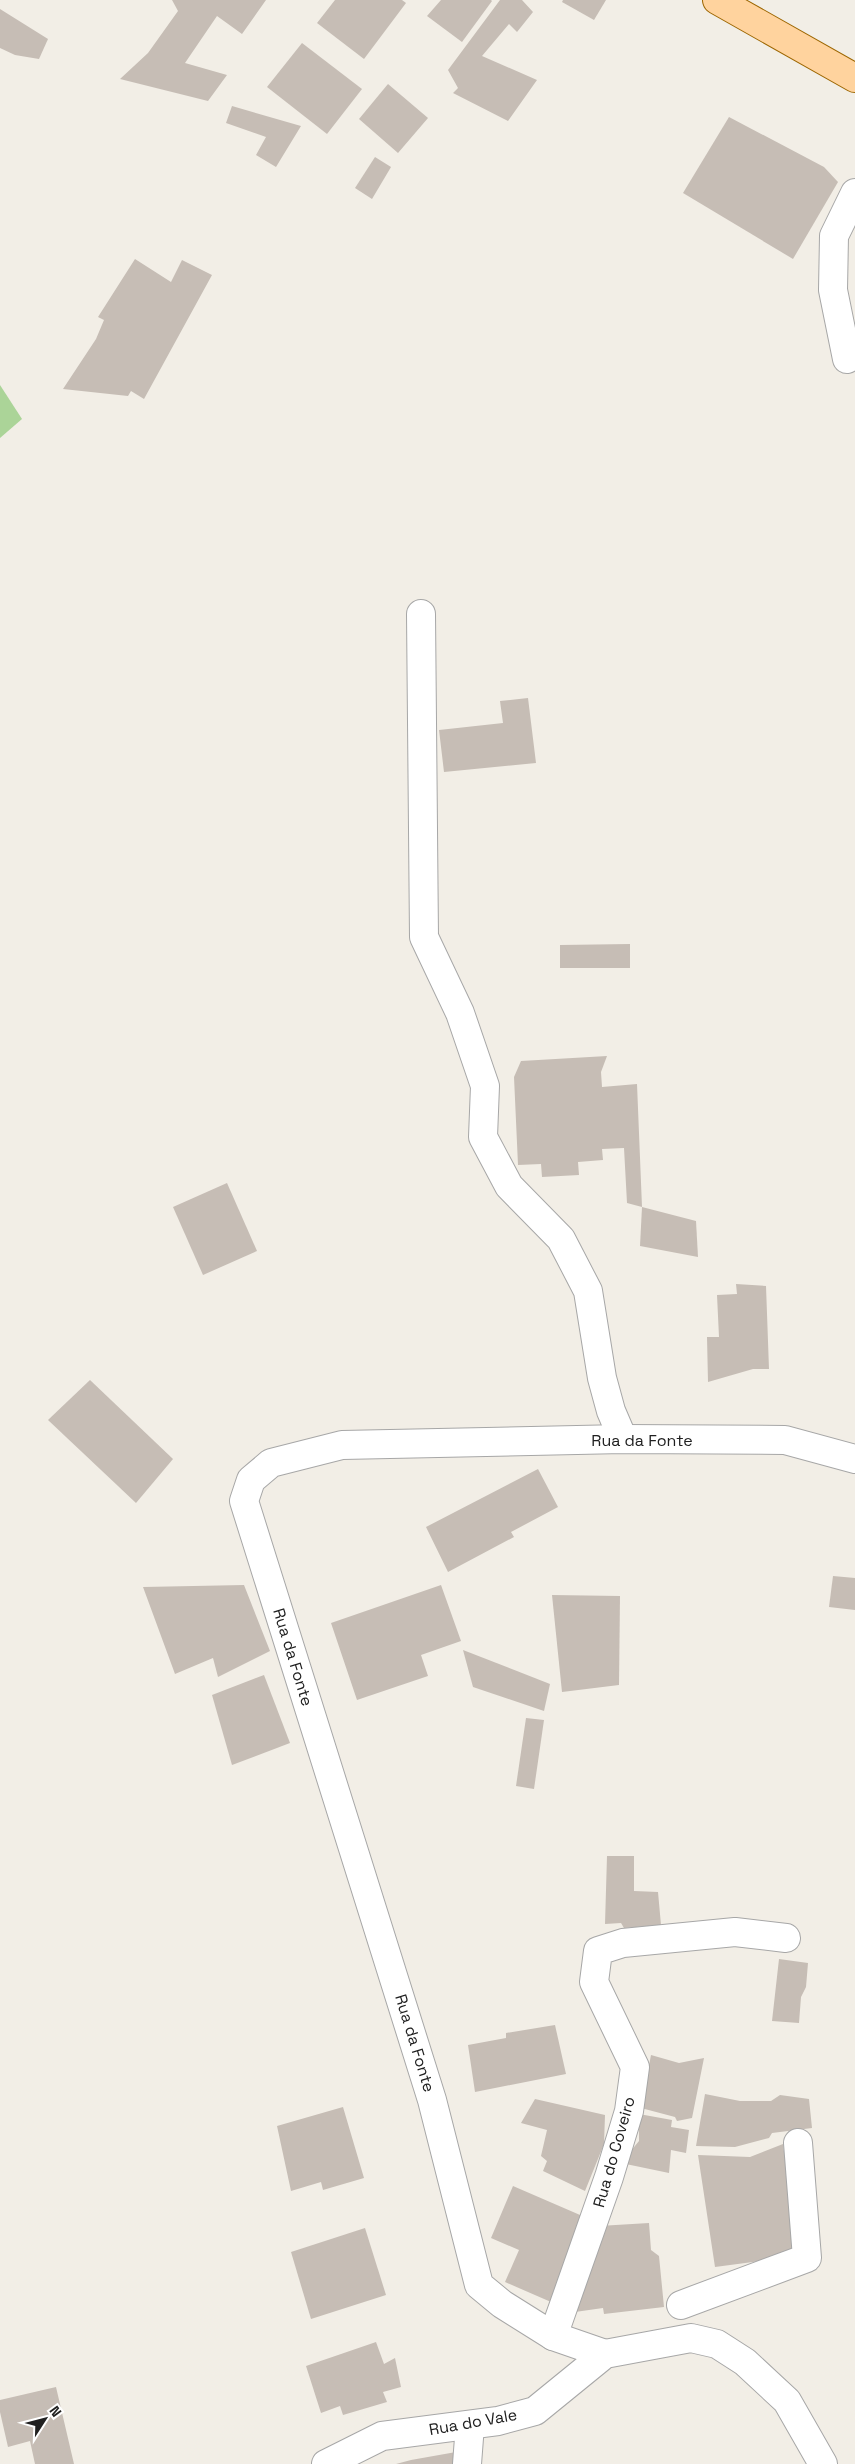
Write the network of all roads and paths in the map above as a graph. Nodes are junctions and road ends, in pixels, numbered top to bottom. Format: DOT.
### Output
graph roads {
  1 [pos="717,0"];
  2 [pos="855,78"];
  3 [pos="855,193"];
  4 [pos="847,359"];
  5 [pos="421,614"];
  6 [pos="623,1439"];
  7 [pos="855,1459"];
  8 [pos="786,1938"];
  9 [pos="798,2143"];
  10 [pos="681,2305"];
  11 [pos="553,2336"];
  12 [pos="605,2354"];
  13 [pos="470,2425"];
  14 [pos="326,2464"];
  15 [pos="467,2464"];
  16 [pos="824,2464"];
  1 -- 2 [label="main road"];
  3 -- 4 [label="street"];
  5 -- 6 [label="street"];
  6 -- 7 [label="street, Rua da Fonte"];
  6 -- 11 [label="street, Rua da Fonte"];
  8 -- 11 [label="street, Rua do Coveiro"];
  9 -- 10 [label="street"];
  11 -- 12 [label="street, Rua da Fonte"];
  12 -- 13 [label="street, Rua do Vale"];
  12 -- 16 [label="street"];
  13 -- 14 [label="street, Rua do Vale"];
  13 -- 15 [label="street"];
}
